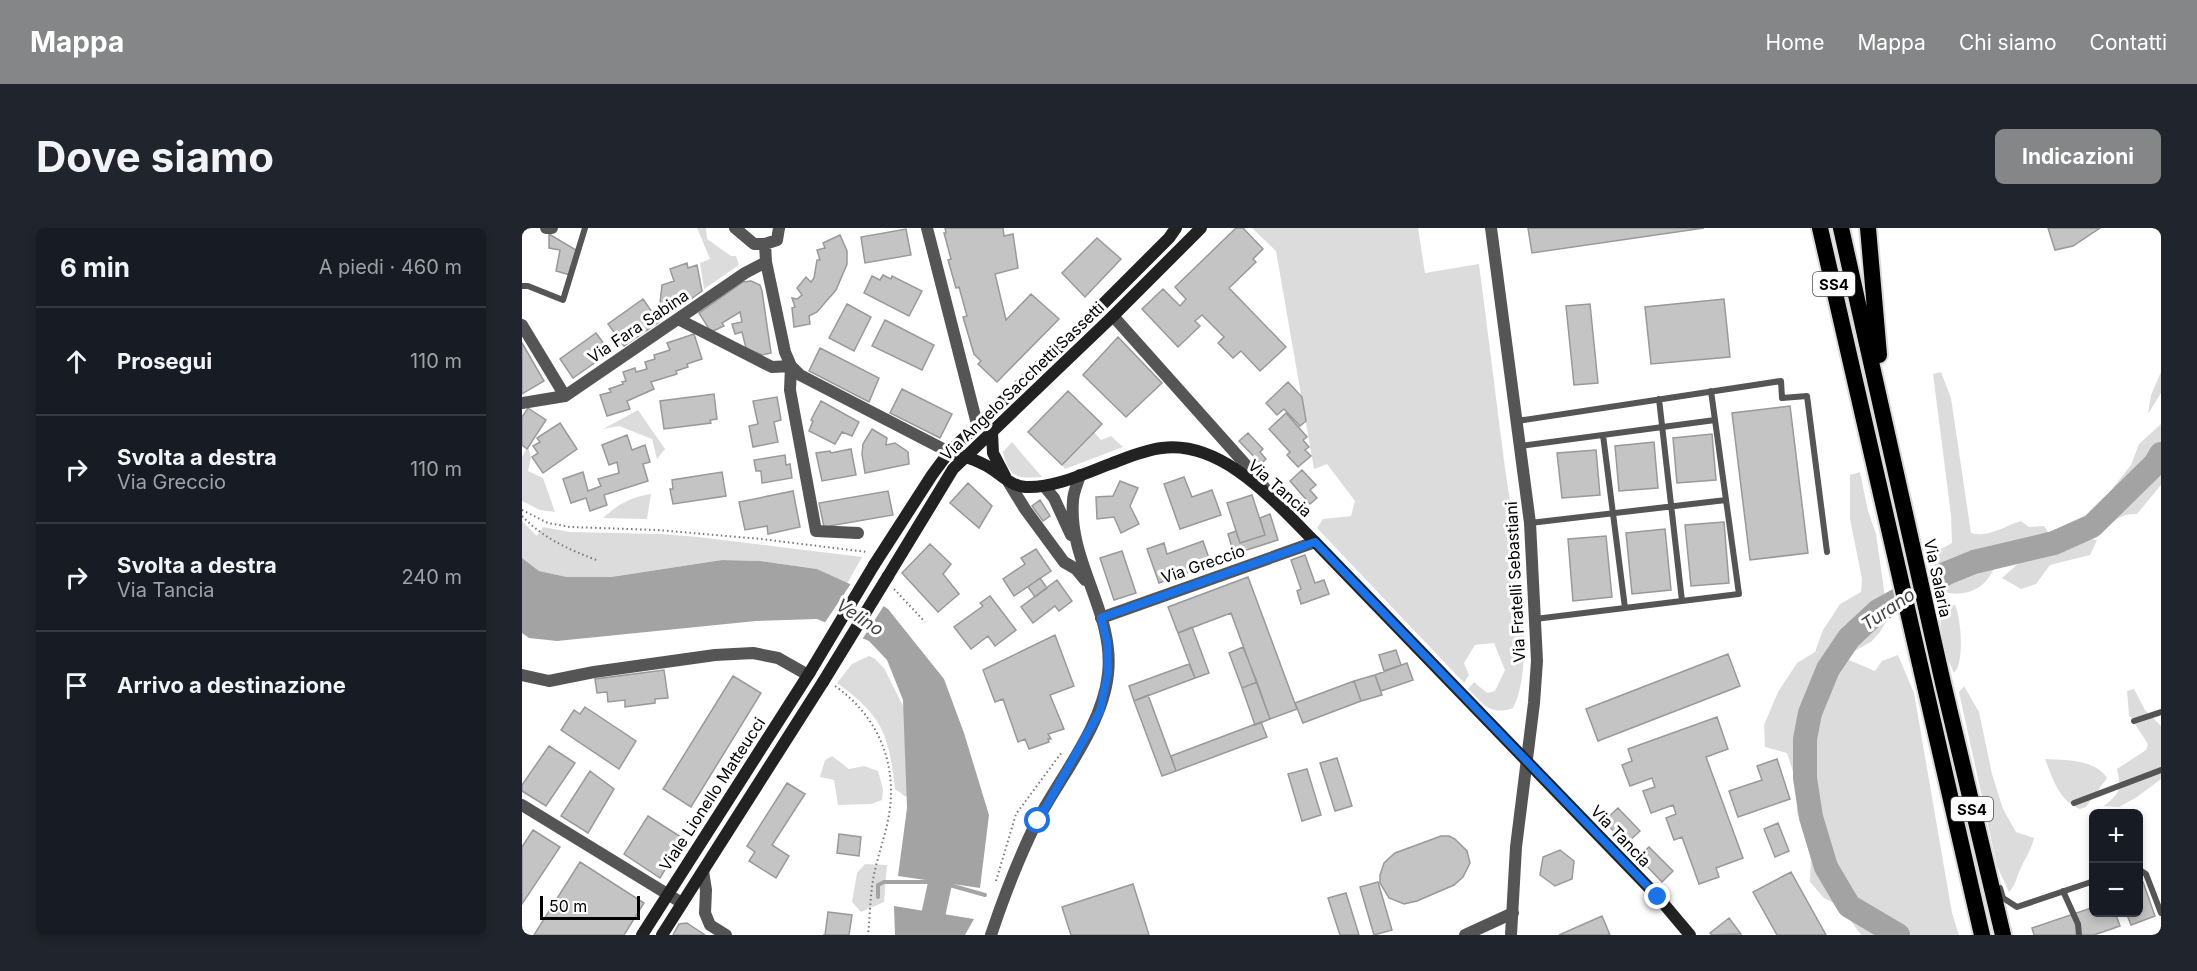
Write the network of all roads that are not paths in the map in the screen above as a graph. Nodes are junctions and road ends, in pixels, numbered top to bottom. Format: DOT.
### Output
graph roads {
  1 [pos="547,228"];
  2 [pos="552,228"];
  3 [pos="585,228"];
  4 [pos="735,228"];
  5 [pos="779,228"];
  6 [pos="927,228"];
  7 [pos="1176,228"];
  8 [pos="1201,228"];
  9 [pos="1491,228"];
  10 [pos="1820,228"];
  11 [pos="1841,228"];
  12 [pos="1868,228"];
  13 [pos="765,244"];
  14 [pos="766,262"];
  15 [pos="522,286"];
  16 [pos="1113,316"];
  17 [pos="678,319"];
  18 [pos="522,325"];
  19 [pos="791,366"];
  20 [pos="1711,392"];
  21 [pos="565,396"];
  22 [pos="1659,399"];
  23 [pos="522,403"];
  24 [pos="1715,420"];
  25 [pos="1517,421"];
  26 [pos="977,424"];
  27 [pos="1662,427"];
  28 [pos="1886,428"];
  29 [pos="992,433"];
  30 [pos="1603,435"];
  31 [pos="1520,447"];
  32 [pos="949,452"];
  33 [pos="966,458"];
  34 [pos="1080,475"];
  35 [pos="1010,483"];
  36 [pos="1044,486"];
  37 [pos="1273,499"];
  38 [pos="1726,500"];
  39 [pos="1671,507"];
  40 [pos="1612,514"];
  41 [pos="1530,523"];
  42 [pos="858,533"];
  43 [pos="1315,542"];
  44 [pos="1076,544"];
  45 [pos="1827,552"];
  46 [pos="1093,591"];
  47 [pos="1682,601"];
  48 [pos="1625,608"];
  49 [pos="1101,618"];
  50 [pos="1535,619"];
  51 [pos="809,673"];
  52 [pos="522,675"];
  53 [pos="824,680"];
  54 [pos="2161,712"];
  55 [pos="2134,721"];
  56 [pos="1527,761"];
  57 [pos="2161,770"];
  58 [pos="2074,803"];
  59 [pos="522,805"];
  60 [pos="1974,818"];
  61 [pos="710,829"];
  62 [pos="724,837"];
  63 [pos="703,871"];
  64 [pos="2143,872"];
  65 [pos="2089,883"];
  66 [pos="2063,891"];
  67 [pos="668,894"];
  68 [pos="682,903"];
  69 [pos="1514,913"];
  70 [pos="2161,914"];
  71 [pos="642,935"];
  72 [pos="662,935"];
  73 [pos="726,935"];
  74 [pos="990,935"];
  75 [pos="1465,935"];
  76 [pos="1511,935"];
  77 [pos="1690,935"];
  78 [pos="1982,935"];
  79 [pos="2003,935"];
  80 [pos="2079,935"];
  1 -- 2 [label="street"];
  3 -- 15 [label="lane"];
  4 -- 13 [label="street"];
  5 -- 13 [label="street"];
  6 -- 26 [label="street"];
  7 -- 26 [label="main road, Via Angelo Sacchetti Sassetti"];
  8 -- 16 [label="main road, Via Angelo Sacchetti Sassetti"];
  9 -- 25 [label="street, Via Fratelli Sebastiani"];
  10 -- 78 [label="highway, SS4"];
  11 -- 28 [label="highway, Via Salaria / SS4"];
  12 -- 28 [label="highway"];
  13 -- 14 [label="street"];
  14 -- 17 [label="street, Via Fara Sabina"];
  14 -- 19 [label="street"];
  16 -- 29 [label="main road, Via Angelo Sacchetti Sassetti"];
  16 -- 37 [label="street"];
  17 -- 19 [label="street"];
  17 -- 21 [label="street, Via Fara Sabina"];
  18 -- 21 [label="street"];
  19 -- 32 [label="street, Via Tancia"];
  19 -- 42 [label="street"];
  20 -- 22 [label="lane"];
  20 -- 24 [label="lane"];
  20 -- 45 [label="lane"];
  21 -- 23 [label="street, Via Fara Sabina"];
  22 -- 25 [label="lane"];
  22 -- 27 [label="lane"];
  24 -- 27 [label="lane"];
  24 -- 38 [label="lane"];
  25 -- 31 [label="street, Via Fratelli Sebastiani"];
  26 -- 32 [label="main road, Via Angelo Sacchetti Sassetti"];
  27 -- 30 [label="lane"];
  27 -- 39 [label="lane"];
  28 -- 60 [label="highway, Via Salaria / SS4"];
  29 -- 33 [label="main road, Via Angelo Sacchetti Sassetti"];
  29 -- 35 [label="main road"];
  30 -- 31 [label="lane"];
  30 -- 40 [label="lane"];
  31 -- 41 [label="street, Via Fratelli Sebastiani"];
  32 -- 33 [label="main road, Via Tancia"];
  32 -- 51 [label="main road, Via Angelo Sacchetti Sassetti, bridge"];
  33 -- 35 [label="main road, Via Tancia"];
  33 -- 53 [label="main road, Via Angelo Sacchetti Sassetti, bridge"];
  34 -- 36 [label="main road, Via Tancia"];
  34 -- 37 [label="main road, Via Tancia"];
  34 -- 44 [label="street"];
  35 -- 36 [label="main road, Via Tancia"];
  35 -- 46 [label="street"];
  36 -- 44 [label="street"];
  37 -- 43 [label="main road, Via Tancia"];
  38 -- 39 [label="lane"];
  38 -- 47 [label="lane"];
  39 -- 40 [label="lane"];
  39 -- 47 [label="lane"];
  40 -- 41 [label="lane"];
  40 -- 48 [label="lane"];
  41 -- 50 [label="street, Via Fratelli Sebastiani"];
  43 -- 49 [label="street, Via Greccio"];
  43 -- 56 [label="main road, Via Tancia"];
  44 -- 46 [label="street"];
  46 -- 49 [label="street"];
  47 -- 48 [label="lane"];
  48 -- 50 [label="lane"];
  49 -- 74 [label="street"];
  50 -- 56 [label="street, Via Fratelli Sebastiani"];
  51 -- 52 [label="street"];
  51 -- 61 [label="main road, Viale Lionello Matteucci"];
  53 -- 62 [label="main road, Viale Lionello Matteucci"];
  54 -- 55 [label="lane"];
  56 -- 69 [label="street, Via Fratelli Sebastiani"];
  56 -- 77 [label="main road, Via Tancia"];
  57 -- 58 [label="lane"];
  59 -- 67 [label="street"];
  60 -- 66 [label="lane"];
  60 -- 79 [label="highway, Via Salaria / SS4"];
  61 -- 62 [label="street"];
  61 -- 67 [label="main road, Viale Lionello Matteucci"];
  62 -- 63 [label="main road, Viale Lionello Matteucci"];
  63 -- 68 [label="main road, Viale Lionello Matteucci"];
  63 -- 73 [label="street"];
  64 -- 70 [label="lane"];
  65 -- 66 [label="lane"];
  66 -- 80 [label="lane"];
  67 -- 68 [label="street"];
  67 -- 71 [label="main road, Viale Lionello Matteucci"];
  68 -- 72 [label="main road, Viale Lionello Matteucci"];
  69 -- 75 [label="street"];
  69 -- 76 [label="street, Via Fratelli Sebastiani"];
}
